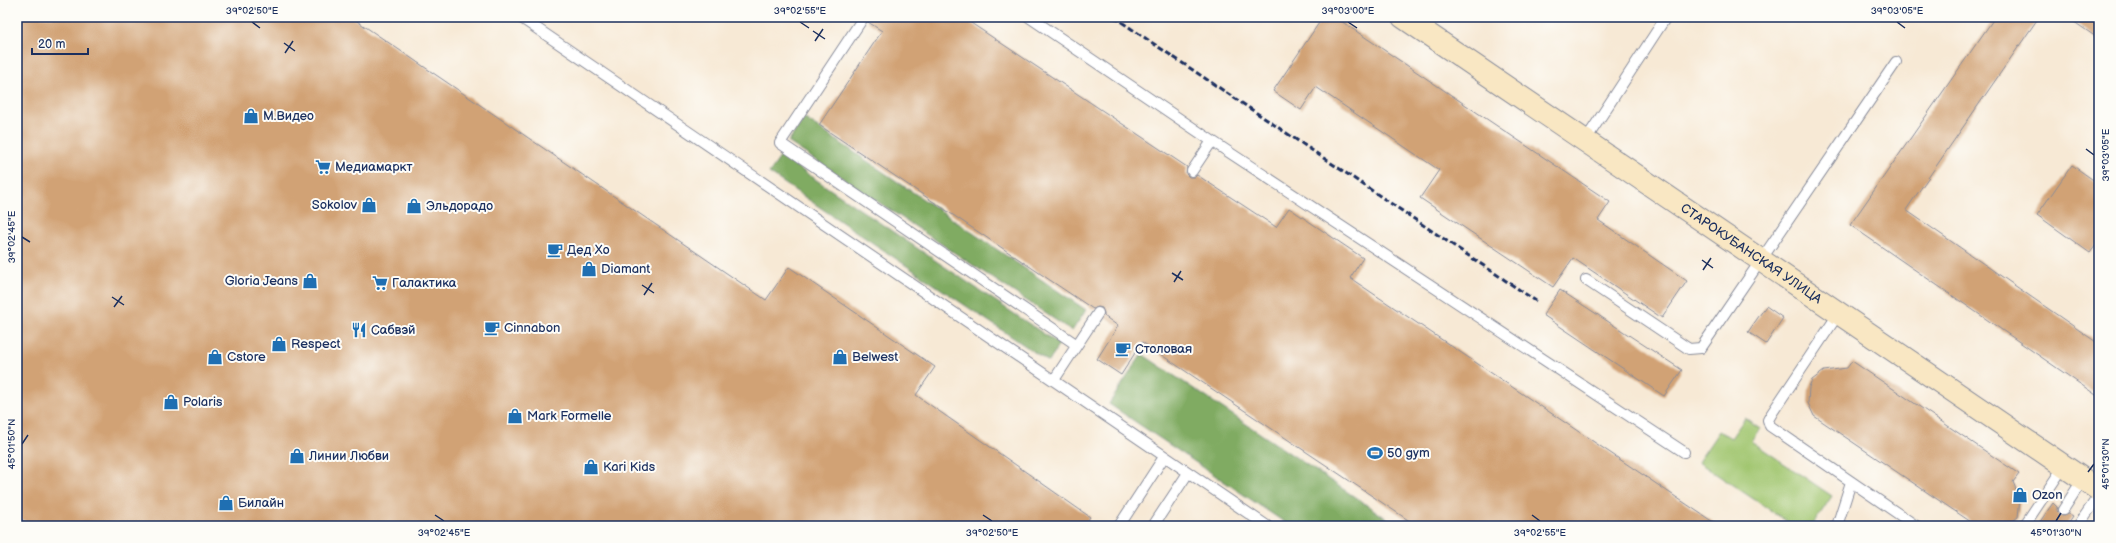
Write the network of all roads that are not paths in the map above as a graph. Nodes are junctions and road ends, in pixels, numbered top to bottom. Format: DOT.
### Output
graph roads {
  1 [pos="520,17"];
  2 [pos="1029,17"];
  3 [pos="1403,17"];
  4 [pos="1666,17"];
  5 [pos="863,18"];
  6 [pos="1896,62"];
  7 [pos="1212,141"];
  8 [pos="1585,141"];
  9 [pos="1192,171"];
  10 [pos="1762,261"];
  11 [pos="1586,280"];
  12 [pos="1098,313"];
  13 [pos="1839,313"];
  14 [pos="1077,345"];
  15 [pos="1054,380"];
  16 [pos="1684,452"];
  17 [pos="1164,457"];
  18 [pos="2064,466"];
  19 [pos="1188,473"];
  20 [pos="1851,482"];
  21 [pos="2091,485"];
  22 [pos="2099,495"];
  23 [pos="2063,510"];
  24 [pos="1119,526"];
  25 [pos="1153,526"];
  26 [pos="1267,526"];
  27 [pos="1837,526"];
  28 [pos="1916,526"];
  29 [pos="2024,526"];
  30 [pos="2078,526"];
  1 -- 15 [label="lane"];
  2 -- 7 [label="lane"];
  3 -- 8 [label="street, СТАРОКУБАНСКАЯ УЛИЦА"];
  4 -- 8 [label="lane"];
  5 -- 14 [label="lane"];
  6 -- 10 [label="lane"];
  7 -- 9 [label="lane"];
  7 -- 16 [label="lane"];
  8 -- 10 [label="street, СТАРОКУБАНСКАЯ УЛИЦА"];
  10 -- 11 [label="lane"];
  10 -- 13 [label="street, СТАРОКУБАНСКАЯ УЛИЦА"];
  12 -- 14 [label="lane"];
  13 -- 18 [label="street, СТАРОКУБАНСКАЯ УЛИЦА"];
  13 -- 20 [label="lane"];
  14 -- 15 [label="lane"];
  15 -- 17 [label="lane"];
  17 -- 19 [label="lane"];
  17 -- 24 [label="lane"];
  18 -- 21 [label="street, СТАРОКУБАНСКАЯ УЛИЦА"];
  18 -- 29 [label="lane"];
  19 -- 25 [label="lane"];
  19 -- 26 [label="lane"];
  20 -- 27 [label="lane"];
  20 -- 28 [label="lane"];
  21 -- 23 [label="lane"];
  22 -- 30 [label="lane"];
}
